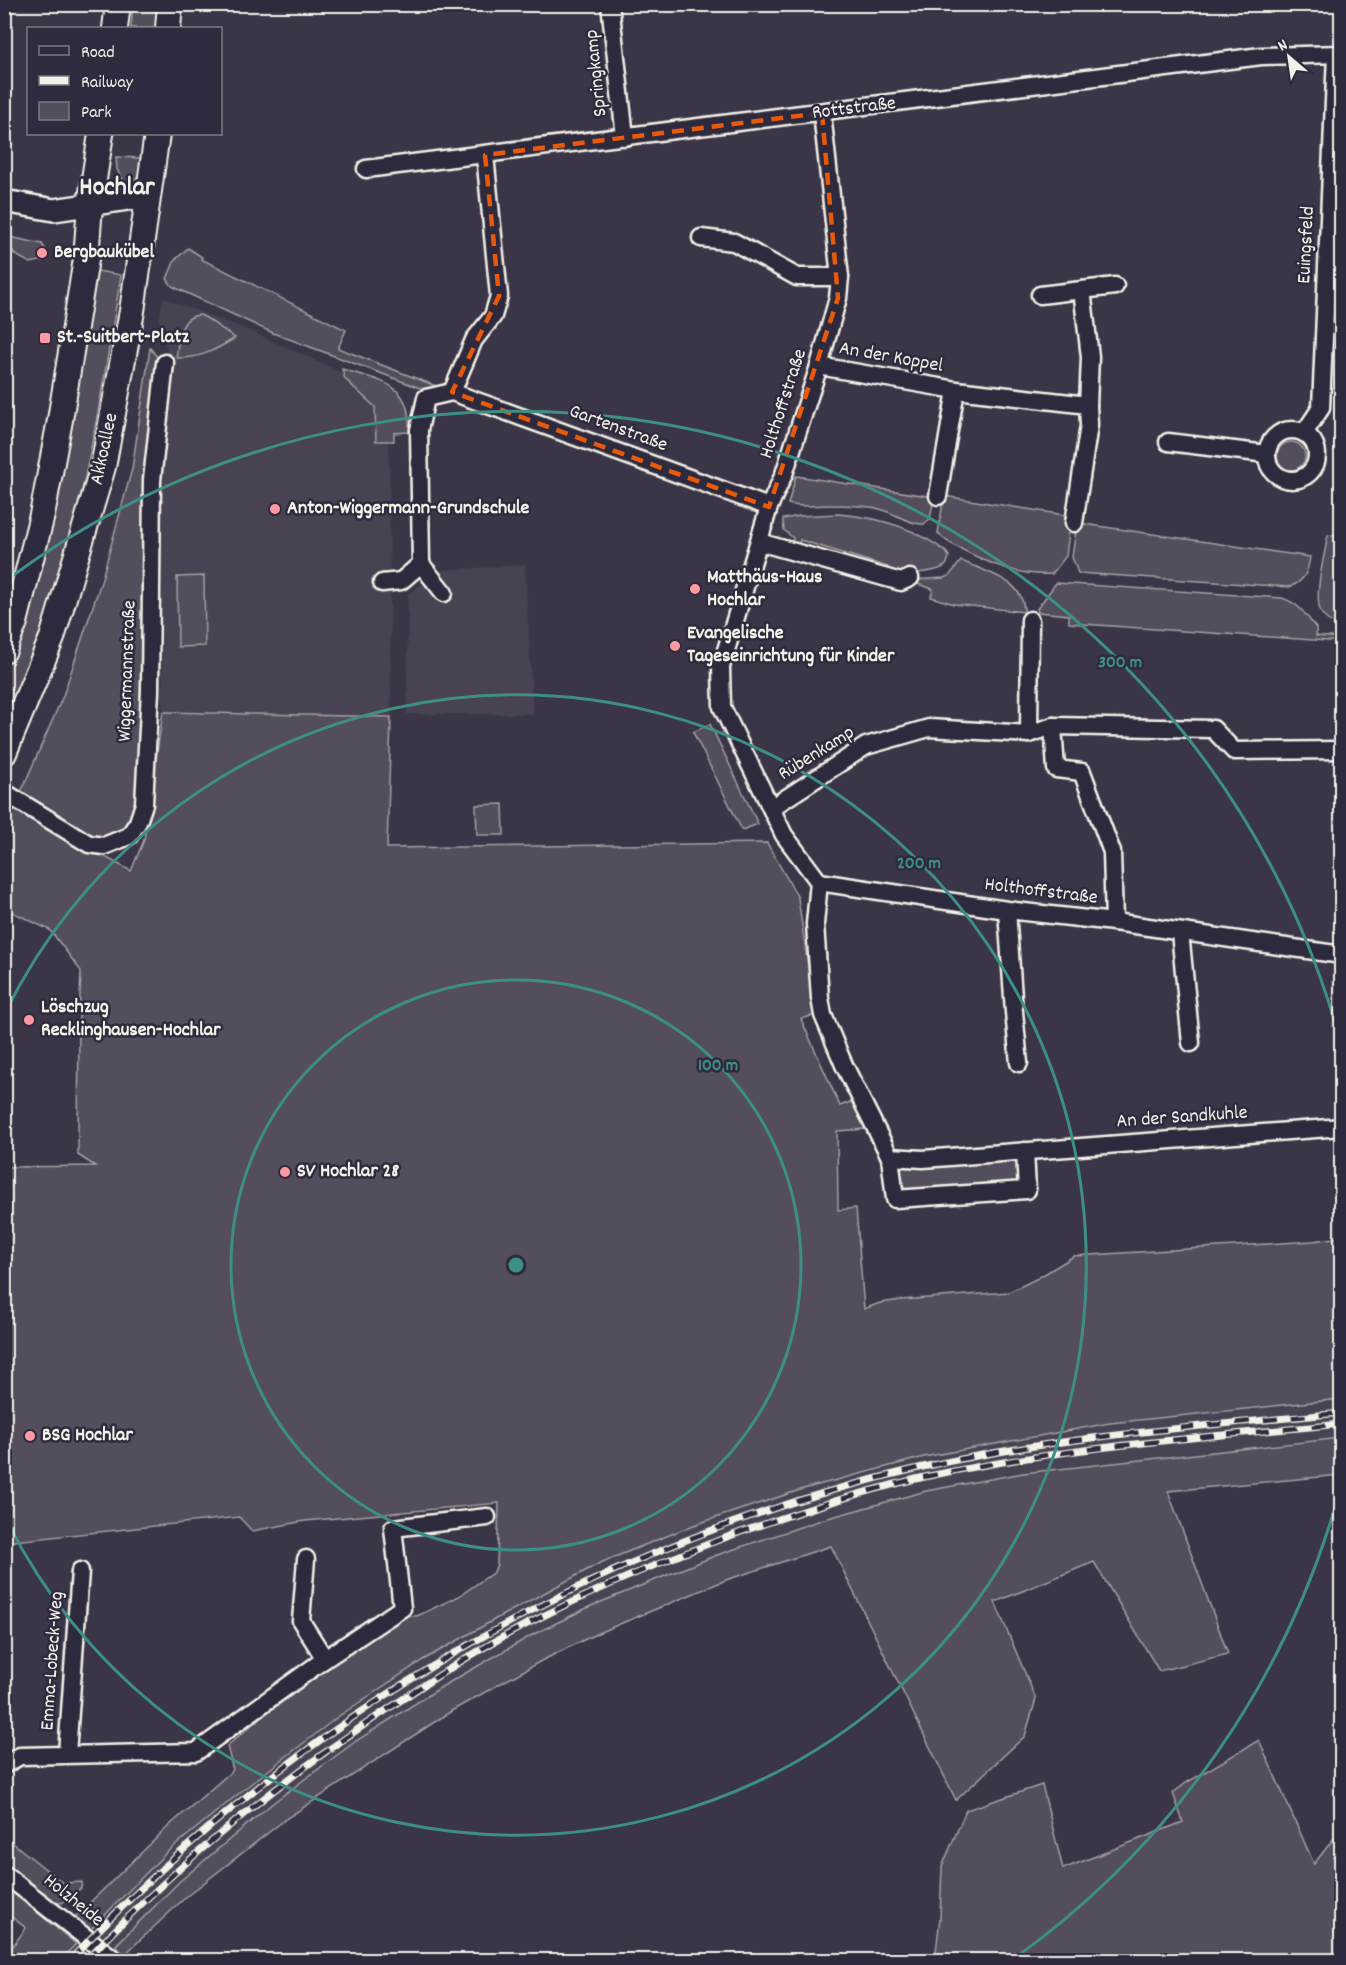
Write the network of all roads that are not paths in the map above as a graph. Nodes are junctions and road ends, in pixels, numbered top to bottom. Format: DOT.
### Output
graph roads {
  1 [pos="118,4"];
  2 [pos="170,4"];
  3 [pos="610,4"];
  4 [pos="115,27"];
  5 [pos="168,27"];
  6 [pos="1339,54"];
  7 [pos="822,113"];
  8 [pos="101,135"];
  9 [pos="157,135"];
  10 [pos="625,137"];
  11 [pos="485,155"];
  12 [pos="366,169"];
  13 [pos="148,196"];
  14 [pos="4,201"];
  15 [pos="90,205"];
  16 [pos="701,238"];
  17 [pos="840,277"];
  18 [pos="1115,286"];
  19 [pos="1082,290"];
  20 [pos="1040,295"];
  21 [pos="165,363"];
  22 [pos="819,366"];
  23 [pos="956,390"];
  24 [pos="452,393"];
  25 [pos="1088,405"];
  26 [pos="1304,433"];
  27 [pos="1168,442"];
  28 [pos="1267,454"];
  29 [pos="938,496"];
  30 [pos="770,507"];
  31 [pos="1074,523"];
  32 [pos="759,542"];
  33 [pos="421,564"];
  34 [pos="910,578"];
  35 [pos="382,583"];
  36 [pos="444,593"];
  37 [pos="1030,620"];
  38 [pos="4,650"];
  39 [pos="1053,726"];
  40 [pos="1029,734"];
  41 [pos="1341,750"];
  42 [pos="4,753"];
  43 [pos="4,792"];
  44 [pos="771,808"];
  45 [pos="819,882"];
  46 [pos="1007,910"];
  47 [pos="1114,922"];
  48 [pos="1180,932"];
  49 [pos="1341,955"];
  50 [pos="1191,1043"];
  51 [pos="1019,1063"];
  52 [pos="1341,1127"];
  53 [pos="1025,1151"];
  54 [pos="890,1157"];
  55 [pos="487,1517"];
  56 [pos="306,1559"];
  57 [pos="80,1572"];
  58 [pos="325,1659"];
  59 [pos="67,1754"];
  60 [pos="4,1765"];
  61 [pos="4,1874"];
  62 [pos="115,1960"];
  1 -- 4 [label="main road"];
  2 -- 5 [label="main road"];
  3 -- 10 [label="street, Springkamp"];
  6 -- 7 [label="street, Rottstraße"];
  6 -- 26 [label="street, Euingsfeld"];
  7 -- 10 [label="street, Rottstraße"];
  7 -- 17 [label="street, Holthoffstraße"];
  8 -- 15 [label="main road"];
  9 -- 13 [label="main road, Akkoallee"];
  10 -- 11 [label="street, Rottstraße"];
  11 -- 12 [label="street, Rottstraße"];
  11 -- 24 [label="street"];
  13 -- 15 [label="street"];
  13 -- 42 [label="main road, Akkoallee"];
  14 -- 15 [label="street"];
  15 -- 38 [label="main road"];
  16 -- 17 [label="street"];
  17 -- 22 [label="street, Holthoffstraße"];
  18 -- 19 [label="street"];
  19 -- 20 [label="street"];
  19 -- 25 [label="street"];
  21 -- 43 [label="street, Wiggermannstraße"];
  22 -- 23 [label="street, An der Koppel"];
  22 -- 30 [label="street, Holthoffstraße"];
  23 -- 25 [label="street, An der Koppel"];
  23 -- 29 [label="street, An der Koppel"];
  24 -- 30 [label="street, Gartenstraße"];
  24 -- 33 [label="street"];
  25 -- 31 [label="street"];
  26 -- 28 [label="street"];
  26 -- 28 [label="street"];
  27 -- 28 [label="street"];
  30 -- 32 [label="street, Holthoffstraße"];
  32 -- 34 [label="street"];
  32 -- 44 [label="street, Holthoffstraße"];
  33 -- 35 [label="street"];
  33 -- 36 [label="street"];
  37 -- 40 [label="street"];
  39 -- 40 [label="street, Rübenkamp"];
  39 -- 41 [label="street, Rübenkamp"];
  39 -- 47 [label="street"];
  40 -- 44 [label="street, Rübenkamp"];
  44 -- 45 [label="street, Holthoffstraße"];
  45 -- 46 [label="street, Holthoffstraße"];
  45 -- 54 [label="street"];
  46 -- 47 [label="street, Holthoffstraße"];
  46 -- 51 [label="street"];
  47 -- 48 [label="street, Holthoffstraße"];
  48 -- 49 [label="street, Holthoffstraße"];
  48 -- 50 [label="street"];
  52 -- 53 [label="street, An der Sandkuhle"];
  53 -- 54 [label="street, An der Sandkuhle"];
  53 -- 54 [label="street"];
  55 -- 58 [label="street, Emma-Lobeck-Weg"];
  56 -- 58 [label="street"];
  57 -- 59 [label="street, Emma-Lobeck-Weg"];
  58 -- 59 [label="street, Emma-Lobeck-Weg"];
  59 -- 60 [label="street, Emma-Lobeck-Weg"];
  61 -- 62 [label="street, Holzheide"];
}
